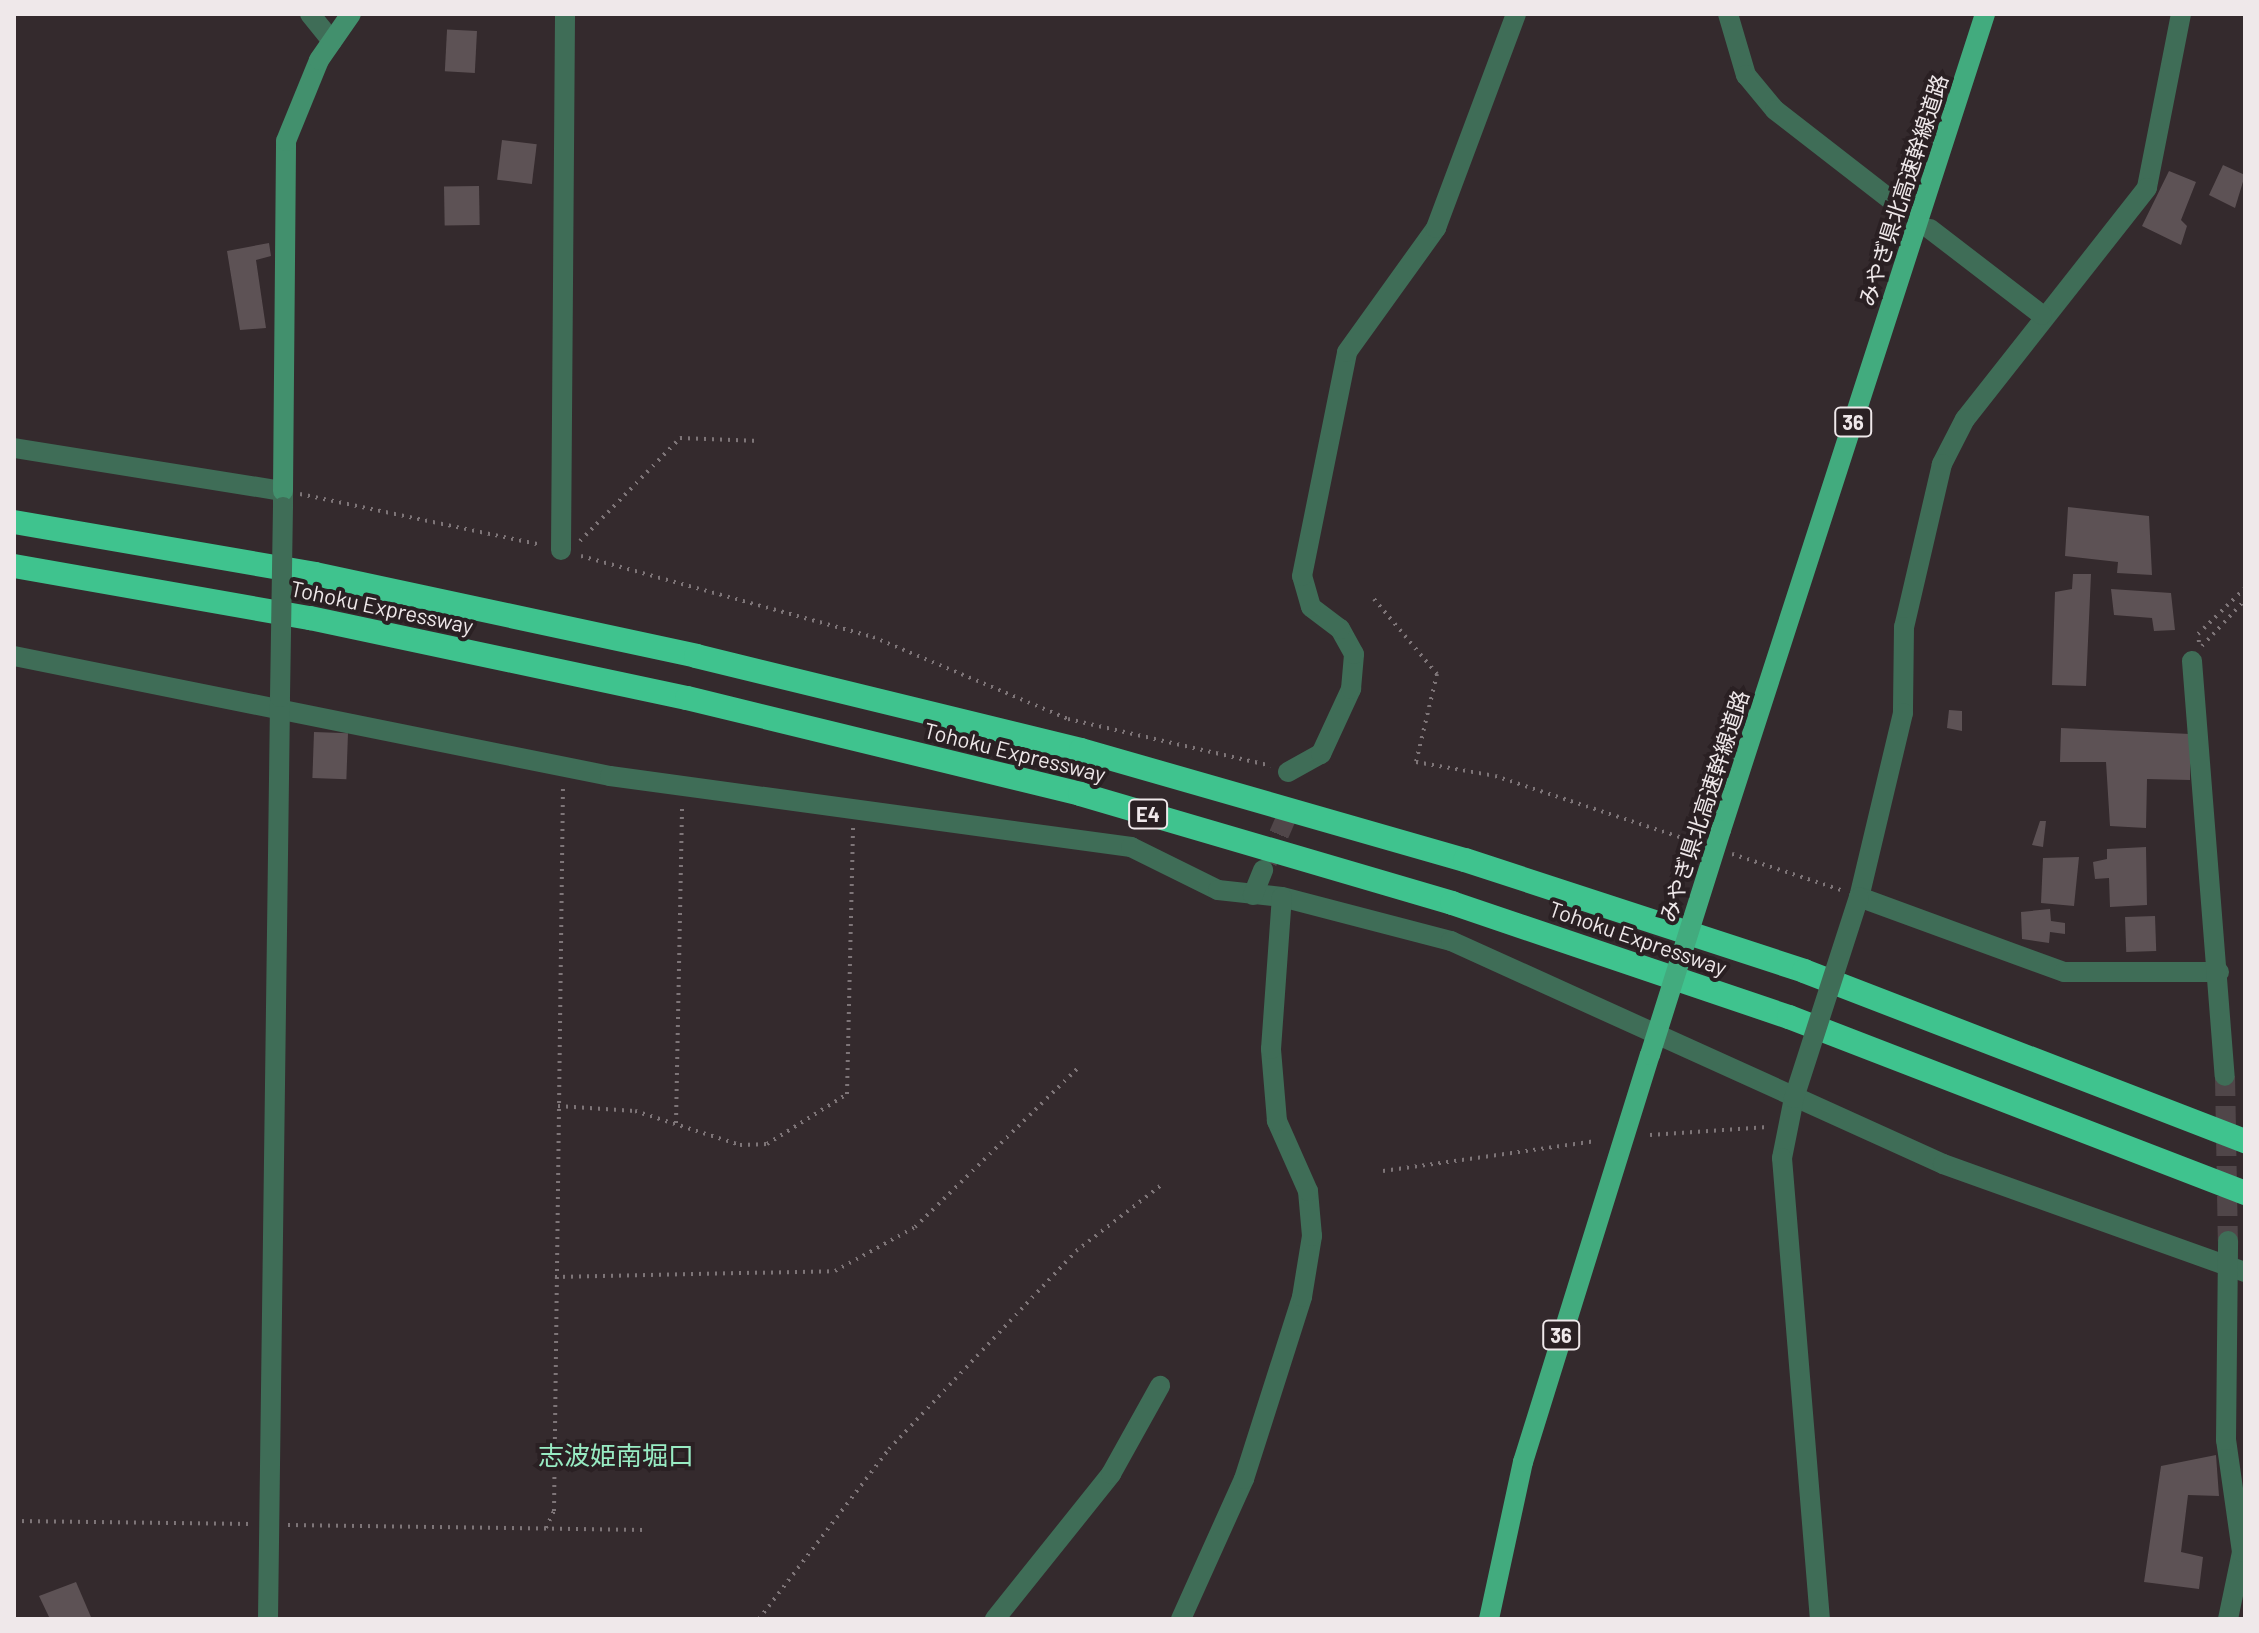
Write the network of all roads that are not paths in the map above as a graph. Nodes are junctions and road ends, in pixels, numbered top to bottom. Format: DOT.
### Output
graph roads {
  1 [pos="310,14"];
  2 [pos="351,14"];
  3 [pos="565,14"];
  4 [pos="1516,14"];
  5 [pos="1728,14"];
  6 [pos="1985,14"];
  7 [pos="2181,14"];
  8 [pos="332,41"];
  9 [pos="1900,207"];
  10 [pos="1930,229"];
  11 [pos="2042,315"];
  12 [pos="14,448"];
  13 [pos="283,499"];
  14 [pos="14,522"];
  15 [pos="561,550"];
  16 [pos="14,566"];
  17 [pos="14,656"];
  18 [pos="2192,661"];
  19 [pos="280,704"];
  20 [pos="1288,772"];
  21 [pos="1263,870"];
  22 [pos="1253,895"];
  23 [pos="1282,897"];
  24 [pos="1859,897"];
  25 [pos="2219,972"];
  26 [pos="2231,1070"];
  27 [pos="1794,1098"];
  28 [pos="2245,1141"];
  29 [pos="2245,1193"];
  30 [pos="2228,1241"];
  31 [pos="2236,1268"];
  32 [pos="1160,1386"];
  33 [pos="268,1619"];
  34 [pos="995,1619"];
  35 [pos="1181,1619"];
  36 [pos="1489,1619"];
  37 [pos="1820,1619"];
  38 [pos="2228,1619"];
  1 -- 8 [label="street"];
  2 -- 8 [label="street"];
  3 -- 15 [label="street"];
  4 -- 20 [label="street"];
  5 -- 9 [label="street"];
  6 -- 36 [label="main road, みやぎ県北高速幹線道路 / 36, bridge"];
  7 -- 11 [label="street"];
  8 -- 13 [label="street"];
  10 -- 11 [label="street"];
  11 -- 24 [label="street"];
  12 -- 13 [label="street"];
  13 -- 19 [label="street, bridge"];
  14 -- 28 [label="highway, Tohoku Expressway / E4"];
  16 -- 29 [label="highway, Tohoku Expressway / E4"];
  17 -- 19 [label="street"];
  18 -- 25 [label="street"];
  19 -- 22 [label="street"];
  19 -- 33 [label="street"];
  21 -- 22 [label="street"];
  22 -- 23 [label="street"];
  23 -- 27 [label="street"];
  23 -- 35 [label="street"];
  24 -- 25 [label="street"];
  24 -- 27 [label="street, bridge"];
  25 -- 26 [label="street"];
  27 -- 31 [label="street"];
  27 -- 37 [label="street"];
  30 -- 31 [label="street"];
  31 -- 38 [label="street"];
  32 -- 34 [label="street"];
}
